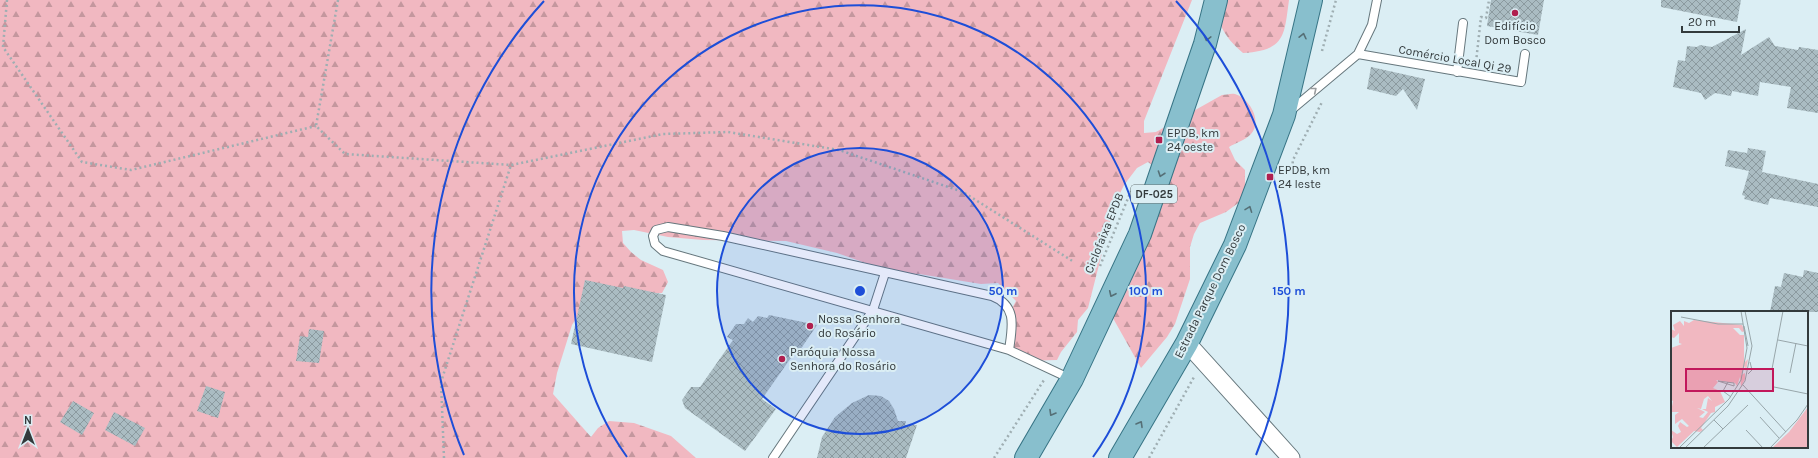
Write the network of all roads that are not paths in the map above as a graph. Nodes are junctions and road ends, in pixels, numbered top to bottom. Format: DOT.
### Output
graph roads {
  1 [pos="1216,0"];
  2 [pos="1311,0"];
  3 [pos="1377,0"];
  4 [pos="1463,23"];
  5 [pos="1358,54"];
  6 [pos="1525,54"];
  7 [pos="1457,72"];
  8 [pos="1284,115"];
  9 [pos="885,273"];
  10 [pos="873,310"];
  11 [pos="1187,343"];
  12 [pos="1009,350"];
  13 [pos="1072,379"];
  14 [pos="773,458"];
  15 [pos="1026,458"];
  16 [pos="1120,458"];
  17 [pos="1290,458"];
  1 -- 13 [label="main road, DF-025, one-way"];
  8 -- 2 [label="main road, Estrada Parque Dom Bosco, one-way"];
  3 -- 5 [label="lane"];
  4 -- 7 [label="lane"];
  5 -- 7 [label="lane, Comércio Local Qi 29"];
  8 -- 5 [label="lane, one-way"];
  6 -- 7 [label="lane, Comércio Local Qi 29"];
  11 -- 8 [label="main road, Estrada Parque Dom Bosco, one-way"];
  9 -- 10 [label="lane"];
  9 -- 10 [label="lane"];
  9 -- 12 [label="lane"];
  10 -- 12 [label="lane"];
  10 -- 14 [label="lane"];
  16 -- 11 [label="main road, Estrada Parque Dom Bosco, one-way"];
  11 -- 17 [label="street"];
  12 -- 13 [label="lane"];
  13 -- 15 [label="main road, DF-025, one-way"];
}
